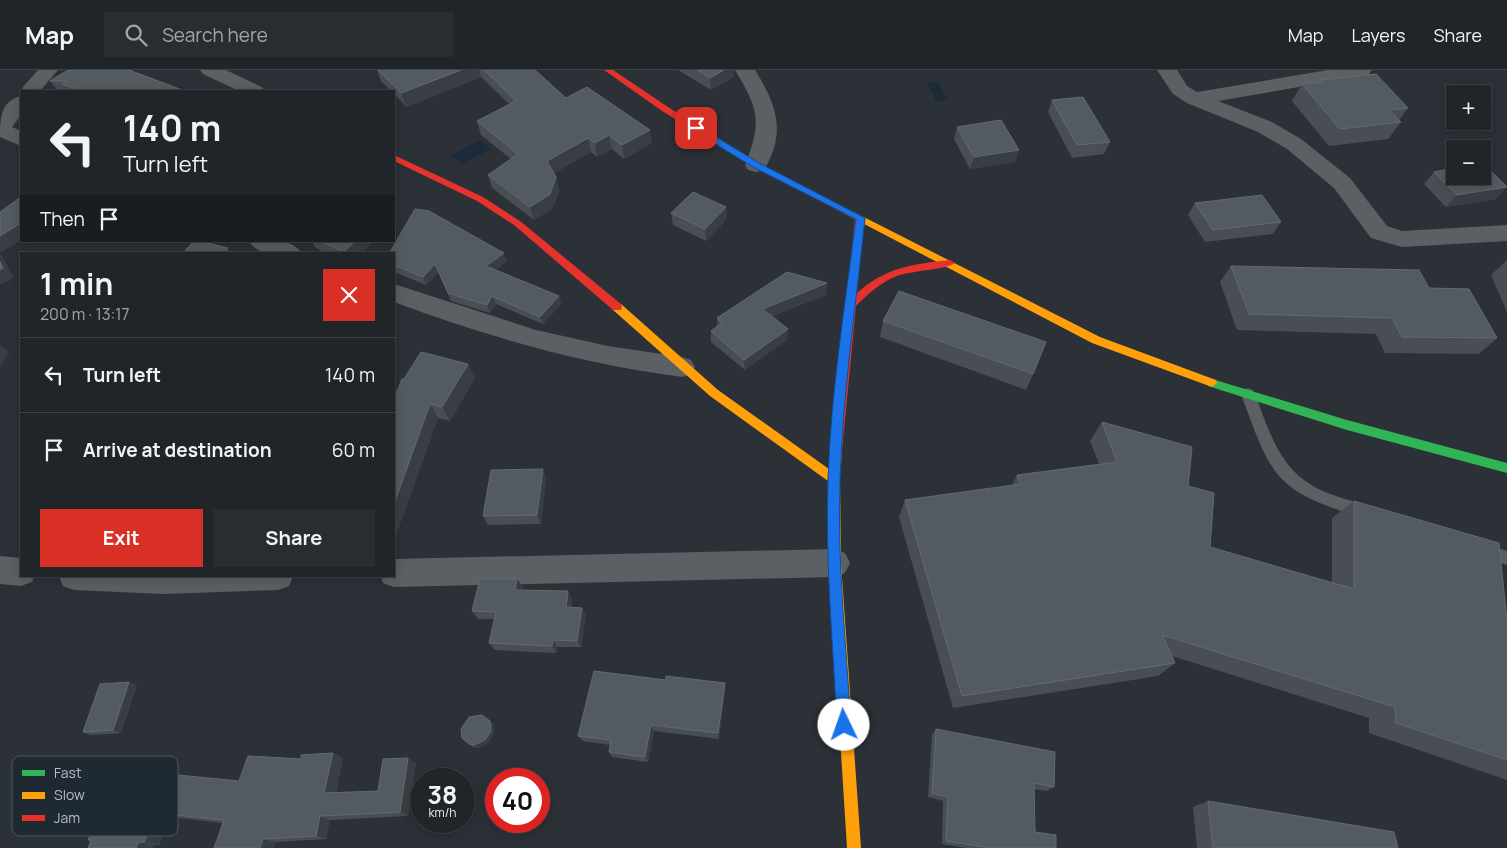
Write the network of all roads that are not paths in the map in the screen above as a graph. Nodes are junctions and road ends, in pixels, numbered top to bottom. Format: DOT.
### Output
graph roads {
  1 [pos="48,70"];
  2 [pos="210,70"];
  3 [pos="608,70"];
  4 [pos="745,70"];
  5 [pos="1167,70"];
  6 [pos="1362,70"];
  7 [pos="31,90"];
  8 [pos="253,90"];
  9 [pos="1194,99"];
  10 [pos="20,103"];
  11 [pos="0,128"];
  12 [pos="20,138"];
  13 [pos="395,158"];
  14 [pos="756,165"];
  15 [pos="860,218"];
  16 [pos="1507,234"];
  17 [pos="262,242"];
  18 [pos="286,252"];
  19 [pos="950,263"];
  20 [pos="395,293"];
  21 [pos="849,306"];
  22 [pos="682,367"];
  23 [pos="1248,394"];
  24 [pos="1507,468"];
  25 [pos="834,480"];
  26 [pos="1378,516"];
  27 [pos="1470,546"];
  28 [pos="1507,558"];
  29 [pos="835,563"];
  30 [pos="0,570"];
  31 [pos="20,572"];
  32 [pos="395,573"];
  33 [pos="96,577"];
  34 [pos="249,577"];
  35 [pos="854,848"];
  1 -- 7 [label="street"];
  2 -- 8 [label="street"];
  3 -- 14 [label="street"];
  4 -- 14 [label="street"];
  5 -- 9 [label="street"];
  6 -- 9 [label="street"];
  9 -- 16 [label="street"];
  10 -- 11 [label="street"];
  11 -- 12 [label="street"];
  13 -- 22 [label="street"];
  14 -- 15 [label="street"];
  15 -- 19 [label="street"];
  15 -- 21 [label="street"];
  17 -- 18 [label="street"];
  19 -- 21 [label="street"];
  19 -- 23 [label="street"];
  20 -- 22 [label="street"];
  21 -- 25 [label="street"];
  22 -- 25 [label="street"];
  23 -- 24 [label="street"];
  23 -- 26 [label="lane"];
  25 -- 29 [label="street"];
  27 -- 28 [label="lane"];
  29 -- 32 [label="street"];
  29 -- 35 [label="street"];
  30 -- 31 [label="street"];
  33 -- 34 [label="street"];
}
